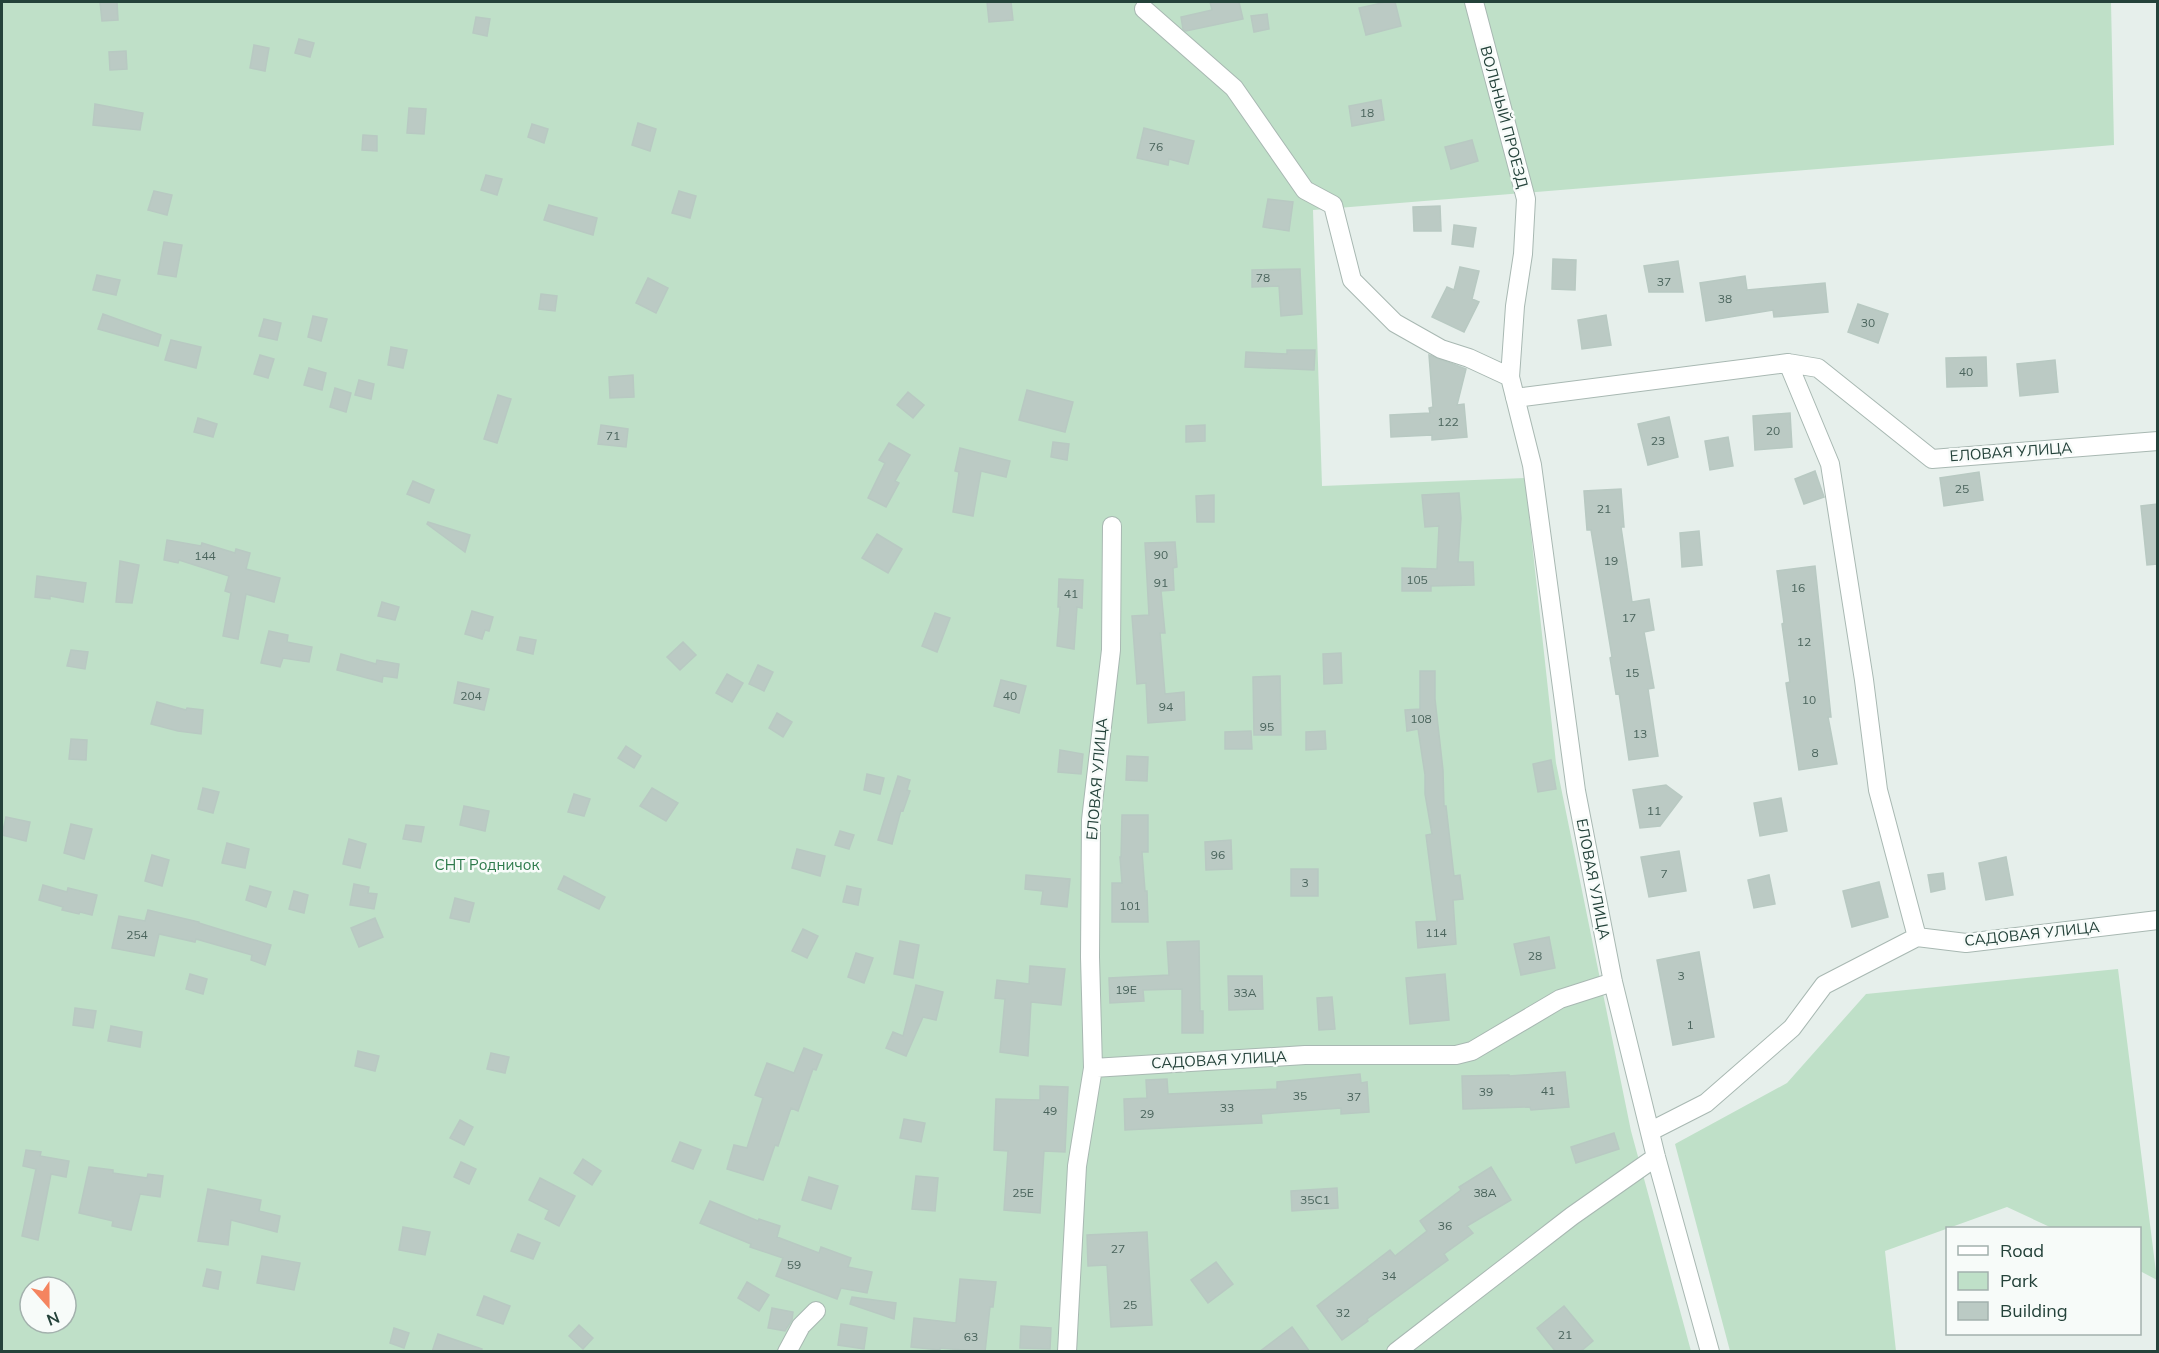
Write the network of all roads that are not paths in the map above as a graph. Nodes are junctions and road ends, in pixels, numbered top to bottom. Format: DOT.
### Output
graph roads {
  1 [pos="1474,2"];
  2 [pos="1144,9"];
  3 [pos="1788,363"];
  4 [pos="1510,377"];
  5 [pos="1515,398"];
  6 [pos="2157,441"];
  7 [pos="1112,526"];
  8 [pos="2157,920"];
  9 [pos="1917,937"];
  10 [pos="1613,982"];
  11 [pos="1093,1068"];
  12 [pos="1651,1131"];
  13 [pos="1656,1157"];
  14 [pos="816,1311"];
  15 [pos="1401,1350"];
  16 [pos="787,1352"];
  17 [pos="1067,1352"];
  18 [pos="1710,1352"];
  1 -- 4 [label="street, ВОЛЬНЫЙ ПРОЕЗД"];
  2 -- 4 [label="street"];
  3 -- 5 [label="street, ЕЛОВАЯ УЛИЦА"];
  3 -- 6 [label="street, ЕЛОВАЯ УЛИЦА"];
  3 -- 9 [label="street"];
  4 -- 5 [label="street, ЕЛОВАЯ УЛИЦА"];
  5 -- 10 [label="street, ЕЛОВАЯ УЛИЦА"];
  7 -- 11 [label="street, ЕЛОВАЯ УЛИЦА"];
  8 -- 9 [label="street, САДОВАЯ УЛИЦА"];
  9 -- 12 [label="street"];
  10 -- 11 [label="street, САДОВАЯ УЛИЦА"];
  10 -- 12 [label="street, ЕЛОВАЯ УЛИЦА"];
  11 -- 17 [label="street"];
  12 -- 13 [label="street, ЕЛОВАЯ УЛИЦА"];
  13 -- 15 [label="street"];
  13 -- 18 [label="street, ЕЛОВАЯ УЛИЦА"];
  14 -- 16 [label="street"];
}
